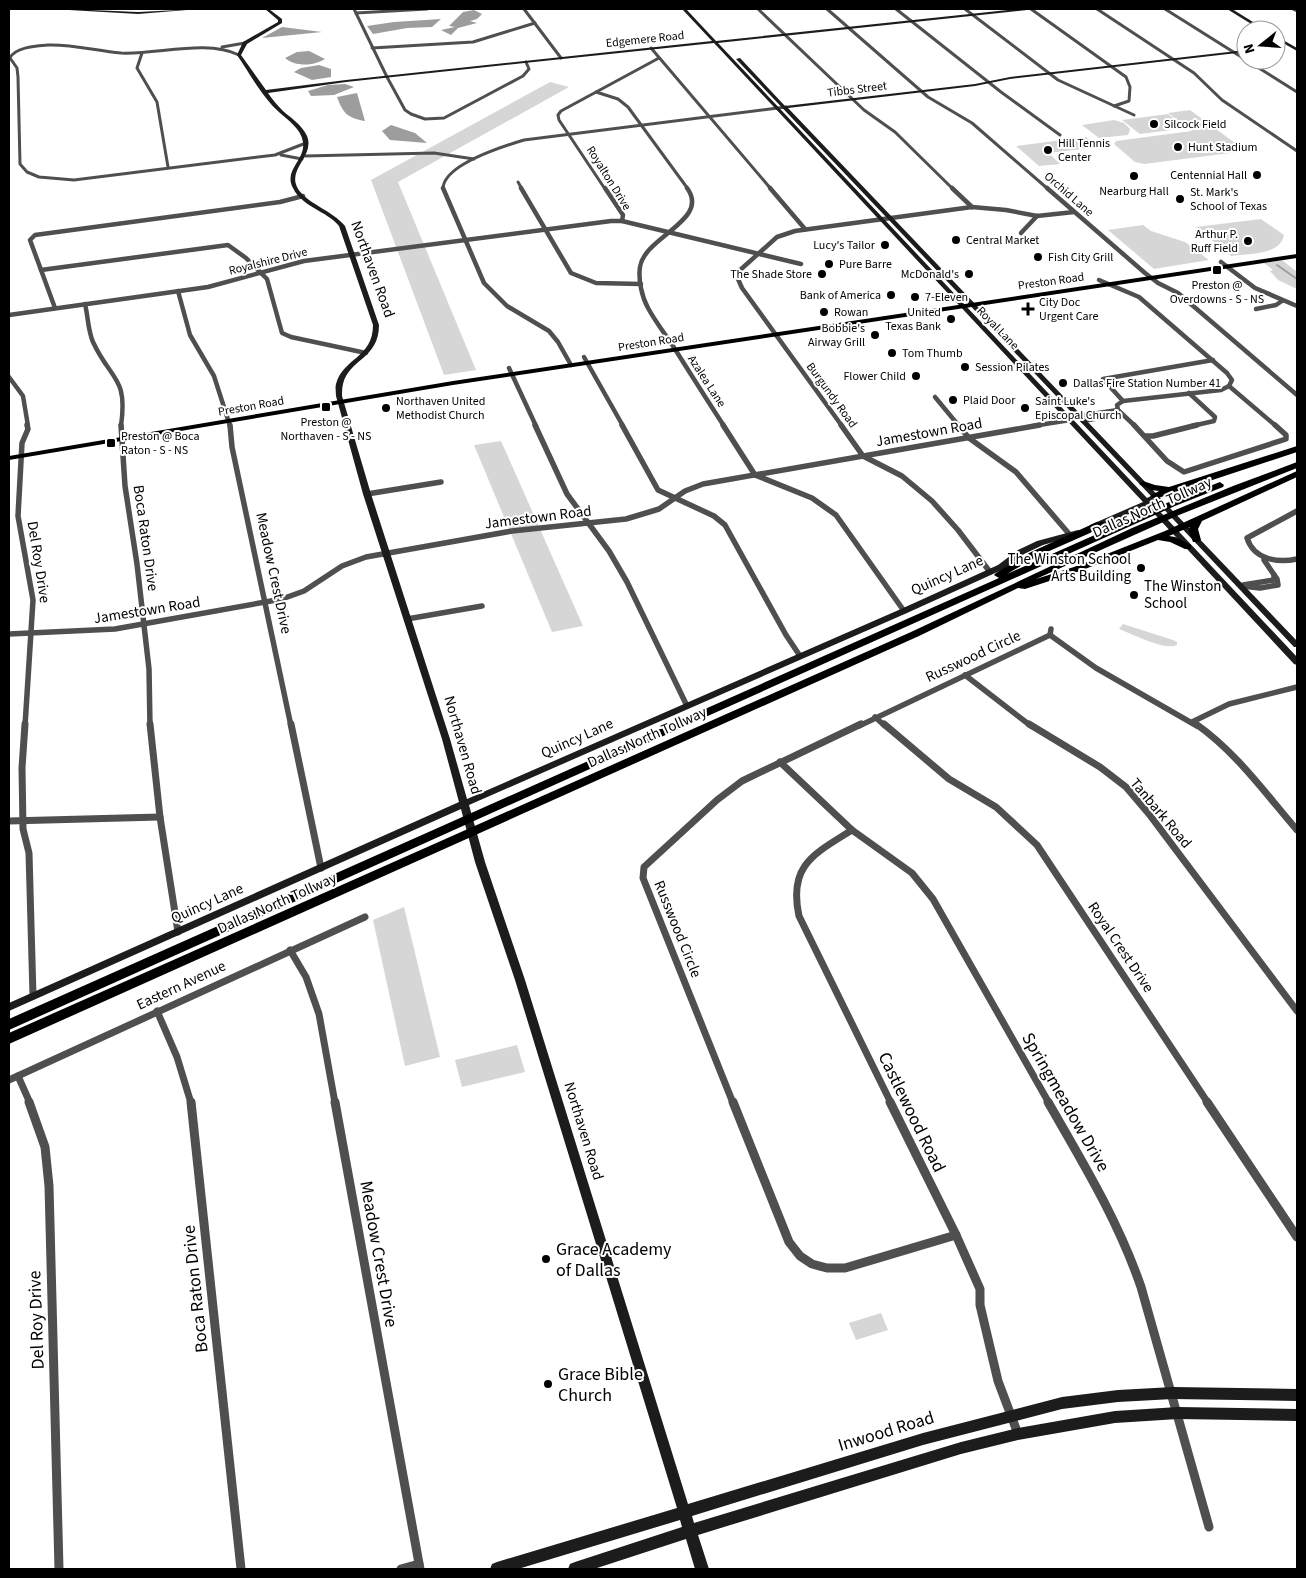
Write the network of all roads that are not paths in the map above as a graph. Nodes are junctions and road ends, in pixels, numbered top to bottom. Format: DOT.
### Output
graph roads {
  1 [pos="69,9"];
  2 [pos="113,9"];
  3 [pos="162,9"];
  4 [pos="197,9"];
  5 [pos="267,9"];
  6 [pos="427,9"];
  7 [pos="524,9"];
  8 [pos="758,9"];
  9 [pos="827,9"];
  10 [pos="896,9"];
  11 [pos="965,9"];
  12 [pos="1027,9"];
  13 [pos="1031,9"];
  14 [pos="1097,9"];
  15 [pos="1165,9"];
  16 [pos="1229,9"];
  17 [pos="1293,9"];
  18 [pos="355,11"];
  19 [pos="690,11"];
  20 [pos="1297,11"];
  21 [pos="973,15"];
  22 [pos="1247,20"];
  23 [pos="911,21"];
  24 [pos="535,23"];
  25 [pos="848,28"];
  26 [pos="785,34"];
  27 [pos="721,41"];
  28 [pos="715,42"];
  29 [pos="245,43"];
  30 [pos="1286,43"];
  31 [pos="1297,45"];
  32 [pos="1286,46"];
  33 [pos="1290,46"];
  34 [pos="216,48"];
  35 [pos="372,48"];
  36 [pos="651,48"];
  37 [pos="1297,50"];
  38 [pos="9,52"];
  39 [pos="14,52"];
  40 [pos="1234,52"];
  41 [pos="142,53"];
  42 [pos="239,55"];
  43 [pos="561,58"];
  44 [pos="659,58"];
  45 [pos="1173,59"];
  46 [pos="526,62"];
  47 [pos="1113,66"];
  48 [pos="753,72"];
  49 [pos="745,74"];
  50 [pos="1050,74"];
  51 [pos="386,77"];
  52 [pos="988,82"];
  53 [pos="922,91"];
  54 [pos="266,92"];
  55 [pos="596,92"];
  56 [pos="1297,92"];
  57 [pos="853,100"];
  58 [pos="1114,106"];
  59 [pos="786,107"];
  60 [pos="777,108"];
  61 [pos="1134,115"];
  62 [pos="709,116"];
  63 [pos="639,124"];
  64 [pos="569,134"];
  65 [pos="1060,135"];
  66 [pos="306,143"];
  67 [pos="1297,151"];
  68 [pos="275,155"];
  69 [pos="303,158"];
  70 [pos="474,159"];
  71 [pos="837,162"];
  72 [pos="828,163"];
  73 [pos="168,167"];
  74 [pos="518,182"];
  75 [pos="303,196"];
  76 [pos="972,207"];
  77 [pos="1074,212"];
  78 [pos="1036,216"];
  79 [pos="890,218"];
  80 [pos="881,219"];
  81 [pos="622,221"];
  82 [pos="545,229"];
  83 [pos="805,229"];
  84 [pos="668,233"];
  85 [pos="1021,233"];
  86 [pos="464,240"];
  87 [pos="1297,251"];
  88 [pos="352,254"];
  89 [pos="758,254"];
  90 [pos="1297,256"];
  91 [pos="801,264"];
  92 [pos="1220,264"];
  93 [pos="41,270"];
  94 [pos="261,272"];
  95 [pos="1148,276"];
  96 [pos="1099,280"];
  97 [pos="641,284"];
  98 [pos="1107,284"];
  99 [pos="1057,289"];
  100 [pos="178,291"];
  101 [pos="1282,301"];
  102 [pos="970,302"];
  103 [pos="85,304"];
  104 [pos="959,304"];
  105 [pos="1297,306"];
  106 [pos="55,308"];
  107 [pos="1256,309"];
  108 [pos="9,315"];
  109 [pos="774,332"];
  110 [pos="1007,340"];
  111 [pos="996,342"];
  112 [pos="673,347"];
  113 [pos="366,353"];
  114 [pos="1020,353"];
  115 [pos="1009,355"];
  116 [pos="585,360"];
  117 [pos="1213,360"];
  118 [pos="569,362"];
  119 [pos="510,371"];
  120 [pos="9,377"];
  121 [pos="1230,386"];
  122 [pos="1054,390"];
  123 [pos="1043,392"];
  124 [pos="1189,393"];
  125 [pos="1297,395"];
  126 [pos="935,397"];
  127 [pos="340,399"];
  128 [pos="1123,401"];
  129 [pos="1120,412"];
  130 [pos="227,418"];
  131 [pos="1081,418"];
  132 [pos="1070,420"];
  133 [pos="122,436"];
  134 [pos="1145,436"];
  135 [pos="969,438"];
  136 [pos="1297,448"];
  137 [pos="9,451"];
  138 [pos="22,453"];
  139 [pos="863,456"];
  140 [pos="1297,457"];
  141 [pos="9,458"];
  142 [pos="1297,465"];
  143 [pos="1297,474"];
  144 [pos="755,475"];
  145 [pos="441,482"];
  146 [pos="1143,484"];
  147 [pos="1171,489"];
  148 [pos="368,494"];
  149 [pos="674,498"];
  150 [pos="1158,499"];
  151 [pos="1149,505"];
  152 [pos="1297,512"];
  153 [pos="1198,519"];
  154 [pos="588,524"];
  155 [pos="1100,524"];
  156 [pos="1184,526"];
  157 [pos="1170,527"];
  158 [pos="1070,535"];
  159 [pos="1155,539"];
  160 [pos="1196,540"];
  161 [pos="1188,546"];
  162 [pos="386,553"];
  163 [pos="1262,558"];
  164 [pos="1297,560"];
  165 [pos="990,572"];
  166 [pos="1242,586"];
  167 [pos="1228,588"];
  168 [pos="980,596"];
  169 [pos="266,603"];
  170 [pos="482,606"];
  171 [pos="904,611"];
  172 [pos="407,619"];
  173 [pos="144,625"];
  174 [pos="1285,632"];
  175 [pos="9,634"];
  176 [pos="32,634"];
  177 [pos="1271,634"];
  178 [pos="1297,645"];
  179 [pos="800,656"];
  180 [pos="1297,662"];
  181 [pos="965,675"];
  182 [pos="1297,687"];
  183 [pos="687,706"];
  184 [pos="875,717"];
  185 [pos="1192,722"];
  186 [pos="780,762"];
  187 [pos="464,808"];
  188 [pos="160,817"];
  189 [pos="24,820"];
  190 [pos="9,822"];
  191 [pos="852,830"];
  192 [pos="1297,830"];
  193 [pos="321,868"];
  194 [pos="365,917"];
  195 [pos="178,932"];
  196 [pos="290,950"];
  197 [pos="33,996"];
  198 [pos="9,1007"];
  199 [pos="1297,1011"];
  200 [pos="157,1012"];
  201 [pos="9,1025"];
  202 [pos="9,1039"];
  203 [pos="18,1076"];
  204 [pos="9,1080"];
  205 [pos="956,1235"];
  206 [pos="1297,1237"];
  207 [pos="1173,1393"];
  208 [pos="1297,1395"];
  209 [pos="1178,1414"];
  210 [pos="1011,1415"];
  211 [pos="1297,1415"];
  212 [pos="1018,1434"];
  213 [pos="684,1511"];
  214 [pos="1210,1528"];
  215 [pos="690,1531"];
  216 [pos="420,1566"];
  217 [pos="59,1569"];
  218 [pos="240,1569"];
  219 [pos="401,1569"];
  220 [pos="496,1569"];
  221 [pos="575,1569"];
  222 [pos="702,1569"];
  1 -- 4 [label="street"];
  2 -- 3 [label="street"];
  5 -- 29 [label="street"];
  6 -- 18 [label="street"];
  7 -- 24 [label="street"];
  8 -- 26 [label="street"];
  9 -- 25 [label="street, Orchid Lane"];
  10 -- 23 [label="street"];
  11 -- 21 [label="street"];
  12 -- 21 [label="street, Edgemere Road"];
  13 -- 47 [label="street"];
  14 -- 45 [label="street"];
  15 -- 40 [label="street"];
  16 -- 22 [label="street"];
  17 -- 20 [label="street"];
  18 -- 35 [label="street"];
  19 -- 27 [label="street, Royal Lane"];
  19 -- 28 [label="street, Royal Lane"];
  21 -- 23 [label="street, Edgemere Road"];
  21 -- 50 [label="street"];
  23 -- 25 [label="street, Edgemere Road"];
  23 -- 52 [label="street"];
  24 -- 35 [label="street"];
  24 -- 43 [label="street"];
  25 -- 26 [label="street, Edgemere Road"];
  25 -- 53 [label="street, Orchid Lane"];
  26 -- 27 [label="street, Edgemere Road"];
  26 -- 57 [label="street"];
  27 -- 28 [label="street, Edgemere Road"];
  27 -- 48 [label="street, Royal Lane"];
  28 -- 36 [label="street, Edgemere Road"];
  28 -- 49 [label="street, Royal Lane"];
  29 -- 34 [label="street"];
  29 -- 42 [label="street"];
  30 -- 33 [label="street"];
  31 -- 33 [label="street"];
  32 -- 33 [label="street"];
  33 -- 37 [label="street"];
  34 -- 41 [label="street"];
  34 -- 42 [label="street"];
  35 -- 51 [label="street"];
  36 -- 43 [label="street, Edgemere Road"];
  36 -- 44 [label="street"];
  38 -- 39 [label="street"];
  39 -- 41 [label="street"];
  39 -- 73 [label="street"];
  40 -- 45 [label="street, Tibbs Street"];
  40 -- 56 [label="street"];
  41 -- 73 [label="street"];
  42 -- 54 [label="street"];
  43 -- 46 [label="street, Edgemere Road"];
  44 -- 55 [label="street, Royalton Drive"];
  44 -- 62 [label="street"];
  45 -- 47 [label="street, Tibbs Street"];
  45 -- 67 [label="street"];
  46 -- 51 [label="street, Edgemere Road"];
  46 -- 51 [label="street"];
  47 -- 50 [label="street, Tibbs Street"];
  47 -- 58 [label="street"];
  48 -- 49 [label="street"];
  48 -- 59 [label="street, Royal Lane"];
  49 -- 60 [label="street, Royal Lane"];
  50 -- 52 [label="street, Tibbs Street"];
  50 -- 58 [label="street"];
  51 -- 54 [label="street, Edgemere Road"];
  52 -- 53 [label="street, Tibbs Street"];
  52 -- 65 [label="street"];
  53 -- 57 [label="street, Tibbs Street"];
  53 -- 77 [label="street, Orchid Lane"];
  54 -- 66 [label="street"];
  55 -- 63 [label="street, Azalea Lane"];
  55 -- 64 [label="street, Royalton Drive"];
  57 -- 59 [label="street, Tibbs Street"];
  57 -- 76 [label="street"];
  58 -- 61 [label="street"];
  59 -- 60 [label="street, Tibbs Street"];
  59 -- 71 [label="street, Royal Lane"];
  60 -- 62 [label="street, Tibbs Street"];
  60 -- 72 [label="street, Royal Lane"];
  62 -- 63 [label="street, Tibbs Street"];
  62 -- 83 [label="street"];
  63 -- 64 [label="street, Tibbs Street"];
  63 -- 84 [label="street, Azalea Lane"];
  64 -- 70 [label="street, Tibbs Street"];
  64 -- 81 [label="street, Royalton Drive"];
  66 -- 68 [label="street"];
  66 -- 69 [label="street"];
  68 -- 69 [label="street"];
  68 -- 73 [label="street"];
  69 -- 70 [label="street"];
  69 -- 75 [label="street"];
  70 -- 86 [label="street"];
  71 -- 72 [label="street"];
  71 -- 79 [label="street, Royal Lane"];
  72 -- 80 [label="street, Royal Lane"];
  74 -- 82 [label="street"];
  75 -- 88 [label="street, Northaven Road"];
  75 -- 93 [label="street"];
  76 -- 78 [label="street, Burgundy Road"];
  76 -- 79 [label="street, Burgundy Road"];
  77 -- 78 [label="street, Burgundy Road"];
  77 -- 95 [label="street, Orchid Lane"];
  78 -- 85 [label="street"];
  79 -- 80 [label="street, Burgundy Road"];
  79 -- 102 [label="street, Royal Lane"];
  80 -- 83 [label="street, Burgundy Road"];
  80 -- 104 [label="street, Royal Lane"];
  81 -- 82 [label="street, Royalshire Drive"];
  81 -- 84 [label="street, Royalton Drive"];
  82 -- 86 [label="street, Royalshire Drive"];
  82 -- 97 [label="street"];
  83 -- 89 [label="street, Burgundy Road"];
  84 -- 89 [label="street, Royalton Drive"];
  84 -- 97 [label="street, Azalea Lane"];
  86 -- 88 [label="street, Royalshire Drive"];
  86 -- 118 [label="street"];
  87 -- 92 [label="main road, Preston Road"];
  88 -- 94 [label="street, Royalshire Drive"];
  88 -- 113 [label="street, Northaven Road"];
  89 -- 91 [label="street, Royalton Drive"];
  89 -- 109 [label="street, Burgundy Road"];
  90 -- 92 [label="main road, Preston Road"];
  92 -- 95 [label="main road, Preston Road"];
  92 -- 95 [label="main road, Preston Road"];
  92 -- 101 [label="street"];
  93 -- 94 [label="street"];
  93 -- 106 [label="street"];
  94 -- 100 [label="street, Royalshire Drive"];
  94 -- 113 [label="street"];
  95 -- 96 [label="main road, Preston Road"];
  95 -- 98 [label="main road, Preston Road"];
  95 -- 125 [label="street, Orchid Lane"];
  96 -- 98 [label="street"];
  96 -- 99 [label="main road, Preston Road"];
  97 -- 112 [label="street, Azalea Lane"];
  98 -- 99 [label="main road, Preston Road"];
  98 -- 117 [label="street"];
  99 -- 102 [label="main road, Preston Road"];
  100 -- 103 [label="street, Royalshire Drive"];
  100 -- 130 [label="street, Meadow Crest Drive"];
  101 -- 105 [label="street"];
  101 -- 107 [label="street"];
  102 -- 104 [label="main road, Preston Road"];
  102 -- 110 [label="street, Royal Lane"];
  103 -- 106 [label="street, Royalshire Drive"];
  103 -- 133 [label="street, Boca Raton Drive"];
  104 -- 109 [label="main road, Preston Road"];
  104 -- 111 [label="street, Royal Lane"];
  106 -- 108 [label="street, Royalshire Drive"];
  109 -- 112 [label="main road, Preston Road"];
  109 -- 139 [label="street, Burgundy Road"];
  110 -- 111 [label="street"];
  110 -- 114 [label="street, Royal Lane"];
  111 -- 115 [label="street, Royal Lane"];
  112 -- 116 [label="main road, Preston Road"];
  112 -- 144 [label="street, Azalea Lane"];
  113 -- 127 [label="street, Northaven Road"];
  114 -- 115 [label="street"];
  114 -- 122 [label="street, Royal Lane"];
  115 -- 123 [label="street, Royal Lane"];
  116 -- 118 [label="main road, Preston Road"];
  116 -- 149 [label="street"];
  117 -- 121 [label="street"];
  117 -- 128 [label="street"];
  118 -- 119 [label="main road, Preston Road"];
  119 -- 127 [label="main road, Preston Road"];
  119 -- 154 [label="street"];
  120 -- 138 [label="street, Del Roy Drive"];
  121 -- 124 [label="street"];
  121 -- 134 [label="street"];
  122 -- 123 [label="street"];
  122 -- 131 [label="street, Royal Lane"];
  123 -- 132 [label="street, Royal Lane"];
  124 -- 128 [label="street"];
  124 -- 134 [label="street"];
  126 -- 135 [label="street"];
  127 -- 130 [label="main road, Preston Road"];
  127 -- 148 [label="street, Northaven Road"];
  128 -- 129 [label="street"];
  129 -- 131 [label="street"];
  129 -- 134 [label="street"];
  130 -- 133 [label="main road, Preston Road"];
  130 -- 169 [label="street, Meadow Crest Drive"];
  131 -- 132 [label="street"];
  131 -- 146 [label="street, Royal Lane"];
  132 -- 135 [label="street, Jamestown Road"];
  132 -- 151 [label="street, Royal Lane"];
  133 -- 138 [label="main road, Preston Road"];
  133 -- 173 [label="street, Boca Raton Drive"];
  135 -- 139 [label="street, Jamestown Road"];
  135 -- 158 [label="street"];
  136 -- 147 [label="highway"];
  137 -- 138 [label="main road, Preston Road"];
  138 -- 141 [label="main road, Preston Road"];
  138 -- 176 [label="street, Del Roy Drive"];
  139 -- 144 [label="street, Jamestown Road"];
  139 -- 165 [label="street, Burgundy Road"];
  140 -- 168 [label="highway, Dallas North Tollway"];
  142 -- 168 [label="highway, Dallas North Tollway"];
  143 -- 153 [label="highway"];
  144 -- 149 [label="street, Jamestown Road"];
  144 -- 171 [label="street"];
  145 -- 148 [label="street"];
  146 -- 147 [label="highway"];
  146 -- 150 [label="street, Royal Lane"];
  147 -- 150 [label="highway"];
  148 -- 162 [label="street, Northaven Road"];
  149 -- 154 [label="street, Jamestown Road"];
  149 -- 179 [label="street"];
  150 -- 151 [label="street, Quincy Lane"];
  150 -- 156 [label="street, Royal Lane"];
  151 -- 155 [label="street, Quincy Lane"];
  151 -- 157 [label="street, Royal Lane"];
  152 -- 163 [label="street"];
  153 -- 156 [label="highway"];
  153 -- 160 [label="highway"];
  154 -- 162 [label="street, Jamestown Road"];
  154 -- 183 [label="street"];
  155 -- 158 [label="street, Quincy Lane"];
  155 -- 168 [label="highway"];
  156 -- 157 [label="highway"];
  156 -- 160 [label="street, Royal Lane"];
  157 -- 159 [label="highway"];
  157 -- 161 [label="street, Royal Lane"];
  158 -- 165 [label="street, Quincy Lane"];
  159 -- 161 [label="highway"];
  159 -- 168 [label="highway"];
  160 -- 166 [label="street, Royal Lane"];
  161 -- 167 [label="street, Royal Lane"];
  162 -- 169 [label="street, Jamestown Road"];
  162 -- 172 [label="street, Northaven Road"];
  163 -- 164 [label="street"];
  163 -- 166 [label="street"];
  165 -- 171 [label="street, Quincy Lane"];
  166 -- 167 [label="street"];
  166 -- 174 [label="street, Royal Lane"];
  167 -- 177 [label="street, Royal Lane"];
  168 -- 201 [label="highway, Dallas North Tollway"];
  168 -- 202 [label="highway, Dallas North Tollway"];
  169 -- 173 [label="street, Jamestown Road"];
  169 -- 193 [label="street, Meadow Crest Drive"];
  170 -- 172 [label="street"];
  171 -- 179 [label="street, Quincy Lane"];
  172 -- 187 [label="street, Northaven Road"];
  173 -- 176 [label="street, Jamestown Road"];
  173 -- 188 [label="street, Boca Raton Drive"];
  174 -- 177 [label="street"];
  174 -- 178 [label="street, Royal Lane"];
  175 -- 176 [label="street, Jamestown Road"];
  176 -- 189 [label="street, Del Roy Drive"];
  177 -- 180 [label="street, Royal Lane"];
  179 -- 183 [label="street, Quincy Lane"];
  181 -- 184 [label="street, Russwood Circle"];
  181 -- 185 [label="street, Russwood Circle"];
  181 -- 199 [label="street, Tanbark Road"];
  182 -- 185 [label="street"];
  183 -- 187 [label="street, Quincy Lane"];
  184 -- 186 [label="street, Russwood Circle"];
  184 -- 206 [label="street, Royal Crest Drive"];
  185 -- 192 [label="street"];
  186 -- 191 [label="street, Springmeadow Drive"];
  186 -- 205 [label="street, Russwood Circle"];
  187 -- 193 [label="street, Quincy Lane"];
  187 -- 213 [label="street, Northaven Road"];
  188 -- 189 [label="street"];
  188 -- 195 [label="street, Boca Raton Drive"];
  189 -- 190 [label="street"];
  189 -- 197 [label="street, Del Roy Drive"];
  191 -- 205 [label="street, Castlewood Road"];
  191 -- 207 [label="street, Springmeadow Drive"];
  193 -- 195 [label="street, Quincy Lane"];
  194 -- 196 [label="street, Eastern Avenue"];
  195 -- 197 [label="street, Quincy Lane"];
  196 -- 200 [label="street, Eastern Avenue"];
  196 -- 216 [label="street, Meadow Crest Drive"];
  197 -- 198 [label="street, Quincy Lane"];
  200 -- 203 [label="street, Eastern Avenue"];
  200 -- 218 [label="street, Boca Raton Drive"];
  203 -- 204 [label="street, Eastern Avenue"];
  203 -- 217 [label="street, Del Roy Drive"];
  205 -- 210 [label="street, Castlewood Road"];
  207 -- 208 [label="street, Inwood Road"];
  207 -- 209 [label="street, Springmeadow Drive"];
  207 -- 210 [label="street, Inwood Road"];
  209 -- 211 [label="street"];
  209 -- 212 [label="street"];
  209 -- 214 [label="street, Springmeadow Drive"];
  210 -- 212 [label="street, Castlewood Road"];
  210 -- 213 [label="street, Inwood Road"];
  212 -- 215 [label="street"];
  213 -- 215 [label="street, Northaven Road"];
  213 -- 220 [label="street, Inwood Road"];
  215 -- 221 [label="street"];
  215 -- 222 [label="street, Northaven Road"];
  216 -- 219 [label="street"];
}
